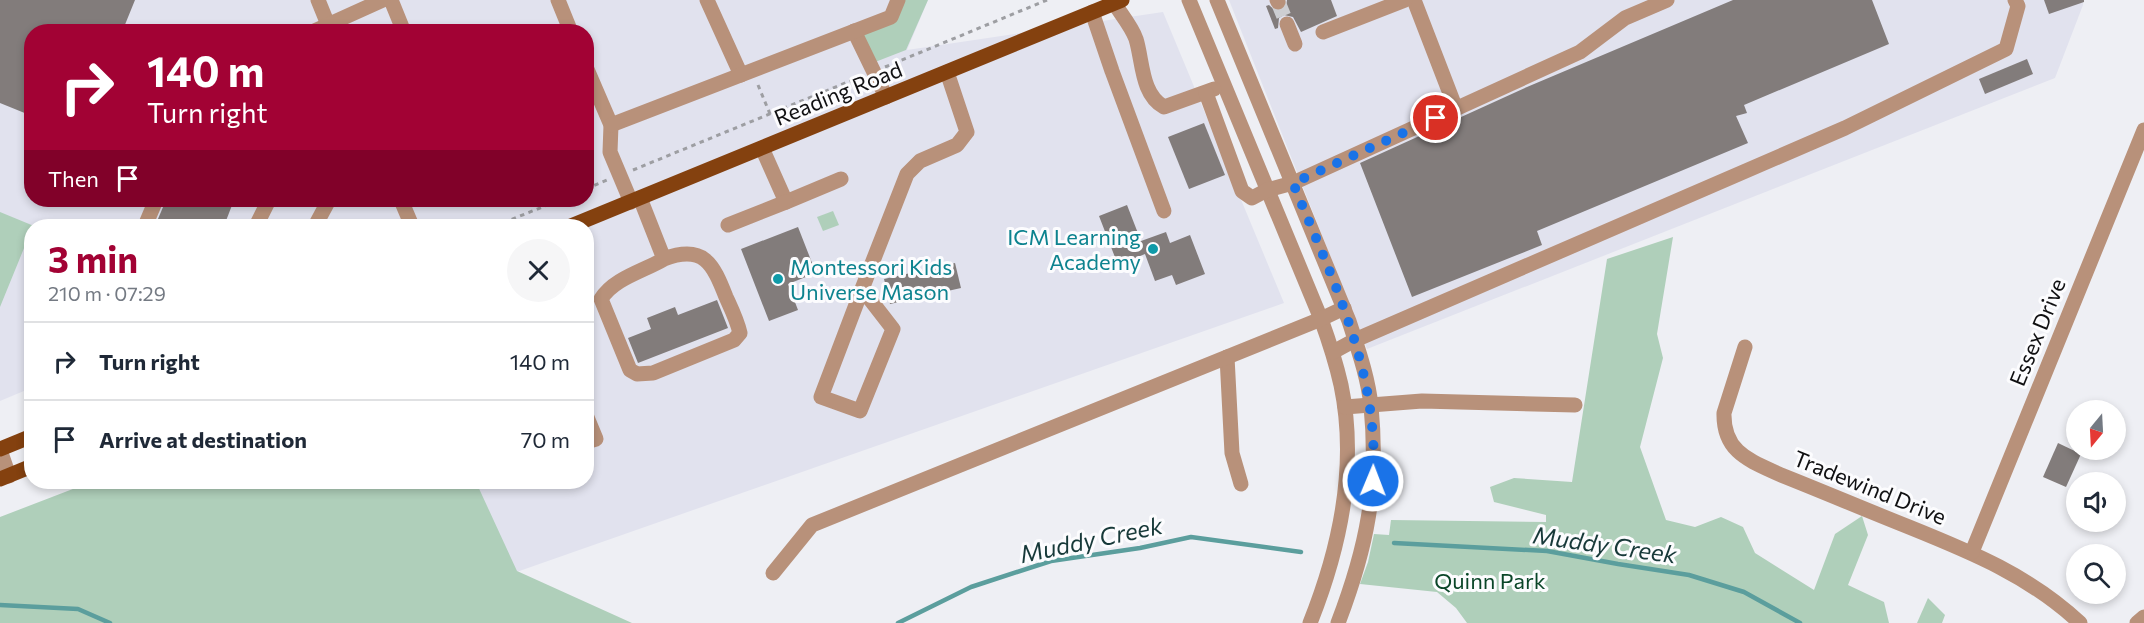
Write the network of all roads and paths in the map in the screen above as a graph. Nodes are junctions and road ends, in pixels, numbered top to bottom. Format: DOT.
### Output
graph roads {
  1 [pos="318,0"];
  2 [pos="383,0"];
  3 [pos="391,0"];
  4 [pos="558,0"];
  5 [pos="707,0"];
  6 [pos="898,0"];
  7 [pos="1047,0"];
  8 [pos="1189,0"];
  9 [pos="1217,0"];
  10 [pos="1405,0"];
  11 [pos="1414,0"];
  12 [pos="1667,0"];
  13 [pos="2015,0"];
  14 [pos="1118,2"];
  15 [pos="1092,12"];
  16 [pos="327,24"];
  17 [pos="337,24"];
  18 [pos="401,24"];
  19 [pos="568,24"];
  20 [pos="1287,24"];
  21 [pos="854,32"];
  22 [pos="1323,32"];
  23 [pos="1295,44"];
  24 [pos="873,72"];
  25 [pos="947,72"];
  26 [pos="747,75"];
  27 [pos="594,85"];
  28 [pos="1224,86"];
  29 [pos="1206,93"];
  30 [pos="886,98"];
  31 [pos="1456,108"];
  32 [pos="770,114"];
  33 [pos="612,125"];
  34 [pos="2144,130"];
  35 [pos="762,148"];
  36 [pos="620,175"];
  37 [pos="842,179"];
  38 [pos="1293,183"];
  39 [pos="594,186"];
  40 [pos="1267,190"];
  41 [pos="635,200"];
  42 [pos="786,202"];
  43 [pos="542,207"];
  44 [pos="1164,211"];
  45 [pos="512,219"];
  46 [pos="588,219"];
  47 [pos="728,225"];
  48 [pos="664,259"];
  49 [pos="862,289"];
  50 [pos="1344,308"];
  51 [pos="1321,319"];
  52 [pos="1355,340"];
  53 [pos="1745,347"];
  54 [pos="1333,352"];
  55 [pos="1227,357"];
  56 [pos="1371,405"];
  57 [pos="1575,405"];
  58 [pos="1345,407"];
  59 [pos="24,440"];
  60 [pos="0,450"];
  61 [pos="24,469"];
  62 [pos="4,478"];
  63 [pos="1241,484"];
  64 [pos="1972,552"];
  65 [pos="773,573"];
  66 [pos="2144,617"];
  67 [pos="1310,623"];
  68 [pos="1338,623"];
  69 [pos="2080,623"];
  70 [pos="2137,623"];
  1 -- 16 [label="street"];
  2 -- 17 [label="street"];
  3 -- 18 [label="street"];
  4 -- 19 [label="street"];
  5 -- 26 [label="street"];
  6 -- 21 [label="street"];
  7 -- 24 [label="path"];
  8 -- 28 [label="street"];
  9 -- 38 [label="street"];
  10 -- 22 [label="street"];
  11 -- 31 [label="street"];
  12 -- 31 [label="street"];
  13 -- 52 [label="street"];
  14 -- 15 [label="main road, Reading Road"];
  14 -- 29 [label="street"];
  15 -- 25 [label="main road, Reading Road"];
  15 -- 44 [label="street"];
  20 -- 23 [label="street"];
  21 -- 24 [label="street"];
  21 -- 26 [label="street"];
  24 -- 30 [label="street"];
  24 -- 32 [label="path"];
  25 -- 30 [label="main road, Reading Road"];
  25 -- 49 [label="street"];
  26 -- 32 [label="path"];
  26 -- 33 [label="street"];
  27 -- 33 [label="street"];
  28 -- 29 [label="street"];
  28 -- 40 [label="street"];
  29 -- 40 [label="street"];
  30 -- 35 [label="main road, Reading Road"];
  31 -- 38 [label="street"];
  32 -- 36 [label="path"];
  33 -- 36 [label="street"];
  34 -- 64 [label="street, Essex Drive"];
  35 -- 41 [label="main road, Reading Road"];
  35 -- 42 [label="street"];
  36 -- 39 [label="path"];
  36 -- 41 [label="street"];
  37 -- 42 [label="street"];
  38 -- 40 [label="street"];
  38 -- 50 [label="street"];
  40 -- 51 [label="street"];
  41 -- 46 [label="main road, Reading Road"];
  41 -- 48 [label="street"];
  42 -- 47 [label="street"];
  43 -- 45 [label="path"];
  48 -- 48 [label="street"];
  49 -- 49 [label="street"];
  50 -- 51 [label="street"];
  50 -- 52 [label="street"];
  51 -- 54 [label="street"];
  51 -- 55 [label="street"];
  52 -- 54 [label="street"];
  52 -- 56 [label="street"];
  53 -- 64 [label="street, Tradewind Drive"];
  54 -- 58 [label="street"];
  55 -- 63 [label="street"];
  55 -- 65 [label="street"];
  56 -- 57 [label="street"];
  56 -- 58 [label="street"];
  56 -- 68 [label="street"];
  58 -- 67 [label="street"];
  59 -- 60 [label="main road"];
  60 -- 62 [label="street"];
  61 -- 62 [label="main road"];
  64 -- 69 [label="street, Tradewind Drive"];
  66 -- 70 [label="street"];
}
